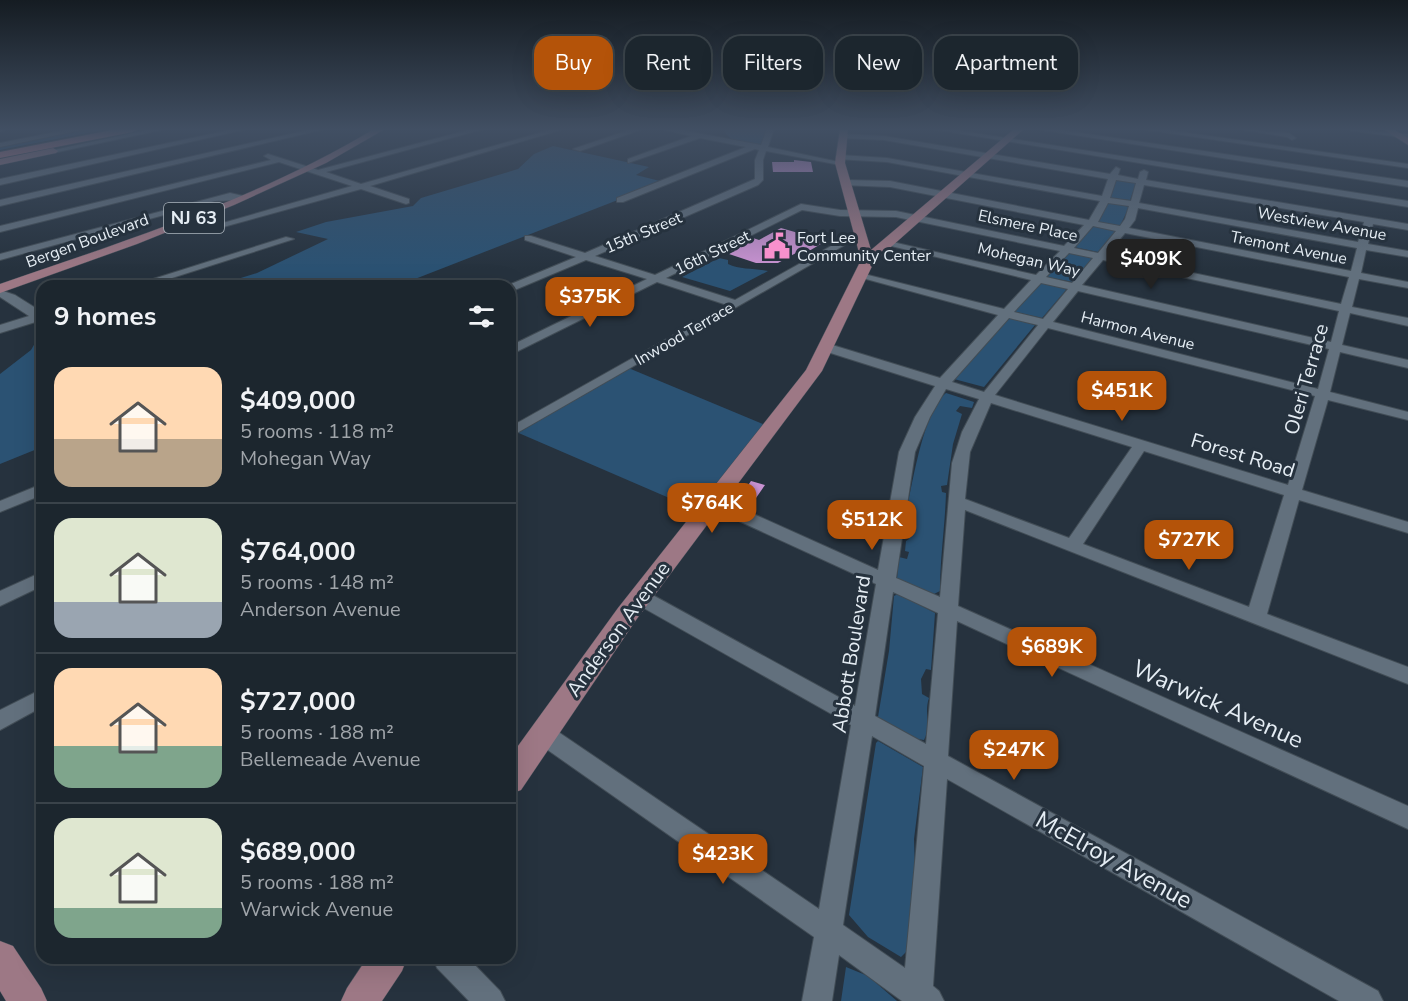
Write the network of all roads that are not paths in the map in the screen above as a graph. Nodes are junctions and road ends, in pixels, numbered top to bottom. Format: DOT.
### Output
graph roads {
  1 [pos="29,176"];
  2 [pos="120,176"];
  3 [pos="215,176"];
  4 [pos="300,176"];
  5 [pos="327,176"];
  6 [pos="399,176"];
  7 [pos="684,176"];
  8 [pos="759,176"];
  9 [pos="843,176"];
  10 [pos="964,176"];
  11 [pos="975,176"];
  12 [pos="1113,176"];
  13 [pos="1133,176"];
  14 [pos="1230,176"];
  15 [pos="1352,176"];
  16 [pos="1142,177"];
  17 [pos="0,182"];
  18 [pos="845,183"];
  19 [pos="1408,184"];
  20 [pos="360,187"];
  21 [pos="943,194"];
  22 [pos="244,197"];
  23 [pos="1104,199"];
  24 [pos="620,200"];
  25 [pos="406,201"];
  26 [pos="0,203"];
  27 [pos="931,204"];
  28 [pos="1408,204"];
  29 [pos="1136,205"];
  30 [pos="853,213"];
  31 [pos="896,214"];
  32 [pos="918,218"];
  33 [pos="1369,221"];
  34 [pos="1091,224"];
  35 [pos="219,226"];
  36 [pos="1408,227"];
  37 [pos="0,229"];
  38 [pos="1122,230"];
  39 [pos="859,234"];
  40 [pos="528,238"];
  41 [pos="289,239"];
  42 [pos="888,244"];
  43 [pos="1362,246"];
  44 [pos="1069,249"];
  45 [pos="1408,254"];
  46 [pos="1100,255"];
  47 [pos="585,256"];
  48 [pos="0,257"];
  49 [pos="864,268"];
  50 [pos="1354,274"];
  51 [pos="656,279"];
  52 [pos="1040,279"];
  53 [pos="156,280"];
  54 [pos="1408,285"];
  55 [pos="516,286"];
  56 [pos="1075,287"];
  57 [pos="0,291"];
  58 [pos="736,304"];
  59 [pos="1345,309"];
  60 [pos="1008,313"];
  61 [pos="36,314"];
  62 [pos="36,318"];
  63 [pos="1408,322"];
  64 [pos="1044,324"];
  65 [pos="0,329"];
  66 [pos="825,347"];
  67 [pos="1335,347"];
  68 [pos="516,348"];
  69 [pos="1408,364"];
  70 [pos="943,384"];
  71 [pos="1323,394"];
  72 [pos="987,397"];
  73 [pos="1408,416"];
  74 [pos="516,430"];
  75 [pos="1141,445"];
  76 [pos="36,492"];
  77 [pos="1293,493"];
  78 [pos="956,501"];
  79 [pos="712,502"];
  80 [pos="0,507"];
  81 [pos="1408,528"];
  82 [pos="1073,546"];
  83 [pos="36,581"];
  84 [pos="886,581"];
  85 [pos="640,597"];
  86 [pos="0,599"];
  87 [pos="947,609"];
  88 [pos="1256,617"];
  89 [pos="1408,676"];
  90 [pos="36,700"];
  91 [pos="0,721"];
  92 [pos="863,721"];
  93 [pos="543,734"];
  94 [pos="935,761"];
  95 [pos="516,772"];
  96 [pos="1408,818"];
  97 [pos="828,931"];
  98 [pos="0,959"];
  99 [pos="385,964"];
  100 [pos="453,964"];
  101 [pos="921,998"];
  102 [pos="28,1001"];
  103 [pos="360,1001"];
  104 [pos="490,1001"];
  105 [pos="817,1001"];
  106 [pos="1368,1001"];
  1 -- 17 [label="street"];
  2 -- 26 [label="street"];
  3 -- 37 [label="street"];
  4 -- 22 [label="main road, Bergen Boulevard / NJ 63"];
  5 -- 20 [label="street"];
  6 -- 20 [label="street"];
  7 -- 24 [label="street"];
  8 -- 47 [label="street, 15th Street"];
  9 -- 18 [label="main road"];
  10 -- 21 [label="main road"];
  11 -- 23 [label="street, Westview Avenue"];
  12 -- 23 [label="street, Abbott Boulevard"];
  13 -- 16 [label="street"];
  14 -- 28 [label="street"];
  15 -- 19 [label="street"];
  16 -- 29 [label="street"];
  16 -- 33 [label="street"];
  18 -- 21 [label="street, Tremont Avenue"];
  18 -- 30 [label="main road"];
  20 -- 25 [label="street"];
  20 -- 35 [label="street"];
  21 -- 27 [label="main road"];
  21 -- 34 [label="street, Tremont Avenue"];
  22 -- 48 [label="street"];
  22 -- 57 [label="main road, Bergen Boulevard / NJ 63"];
  23 -- 29 [label="street, Westview Avenue"];
  23 -- 34 [label="street, Abbott Boulevard"];
  27 -- 31 [label="street"];
  27 -- 32 [label="main road"];
  29 -- 38 [label="street"];
  29 -- 43 [label="street, Westview Avenue"];
  30 -- 31 [label="street, Elsmere Place"];
  30 -- 39 [label="main road"];
  30 -- 51 [label="street, 16th Street"];
  31 -- 32 [label="street, Elsmere Place"];
  32 -- 42 [label="main road"];
  32 -- 44 [label="street, Elsmere Place"];
  33 -- 36 [label="street"];
  33 -- 43 [label="street, Oleri Terrace"];
  34 -- 38 [label="street, Tremont Avenue"];
  34 -- 44 [label="street, Abbott Boulevard"];
  38 -- 46 [label="street"];
  38 -- 50 [label="street, Tremont Avenue"];
  39 -- 49 [label="main road"];
  39 -- 58 [label="street, Inwood Terrace"];
  40 -- 47 [label="street"];
  41 -- 53 [label="street"];
  42 -- 49 [label="main road"];
  42 -- 52 [label="street, Mohegan Way"];
  43 -- 45 [label="street, Westview Avenue"];
  43 -- 50 [label="street, Oleri Terrace"];
  44 -- 46 [label="street, Elsmere Place"];
  44 -- 52 [label="street, Abbott Boulevard"];
  46 -- 56 [label="street"];
  46 -- 59 [label="street, Elsmere Place"];
  47 -- 51 [label="street"];
  47 -- 55 [label="street, 15th Street"];
  49 -- 60 [label="street, Harmon Avenue"];
  49 -- 66 [label="main road, Anderson Avenue"];
  50 -- 54 [label="street, Tremont Avenue"];
  50 -- 59 [label="street, Oleri Terrace"];
  51 -- 58 [label="street"];
  51 -- 68 [label="street, 16th Street"];
  52 -- 56 [label="street, Mohegan Way"];
  52 -- 60 [label="street, Abbott Boulevard"];
  56 -- 64 [label="street"];
  56 -- 67 [label="street, Mohegan Way"];
  57 -- 61 [label="street"];
  58 -- 74 [label="street, Inwood Terrace"];
  59 -- 63 [label="street, Elsmere Place"];
  59 -- 67 [label="street, Oleri Terrace"];
  60 -- 64 [label="street, Harmon Avenue"];
  60 -- 70 [label="street, Abbott Boulevard"];
  62 -- 65 [label="street"];
  64 -- 71 [label="street, Harmon Avenue"];
  64 -- 72 [label="street"];
  66 -- 70 [label="street, Forest Road"];
  66 -- 79 [label="main road, Anderson Avenue"];
  67 -- 69 [label="street, Mohegan Way"];
  67 -- 71 [label="street, Oleri Terrace"];
  70 -- 72 [label="street, Forest Road"];
  70 -- 84 [label="street, Abbott Boulevard"];
  71 -- 73 [label="street, Harmon Avenue"];
  71 -- 77 [label="street, Oleri Terrace"];
  72 -- 75 [label="street, Forest Road"];
  72 -- 78 [label="street"];
  75 -- 77 [label="street, Forest Road"];
  75 -- 82 [label="street"];
  76 -- 80 [label="street"];
  77 -- 81 [label="street, Forest Road"];
  77 -- 88 [label="street, Oleri Terrace"];
  78 -- 82 [label="street"];
  78 -- 87 [label="street"];
  79 -- 84 [label="street, Warwick Avenue"];
  79 -- 85 [label="main road, Anderson Avenue"];
  82 -- 88 [label="street"];
  83 -- 86 [label="street"];
  84 -- 87 [label="street, Warwick Avenue"];
  84 -- 92 [label="street, Abbott Boulevard"];
  85 -- 92 [label="street, McElroy Avenue"];
  85 -- 93 [label="main road, Anderson Avenue"];
  87 -- 94 [label="street"];
  87 -- 96 [label="street, Warwick Avenue"];
  88 -- 89 [label="street"];
  90 -- 91 [label="street"];
  92 -- 94 [label="street, McElroy Avenue"];
  92 -- 97 [label="street, Abbott Boulevard"];
  93 -- 95 [label="main road, Anderson Avenue"];
  93 -- 97 [label="street"];
  94 -- 101 [label="street"];
  94 -- 106 [label="street, McElroy Avenue"];
  97 -- 101 [label="street"];
  97 -- 105 [label="street, Abbott Boulevard"];
  98 -- 102 [label="main road"];
  99 -- 103 [label="main road"];
  100 -- 104 [label="street"];
}
